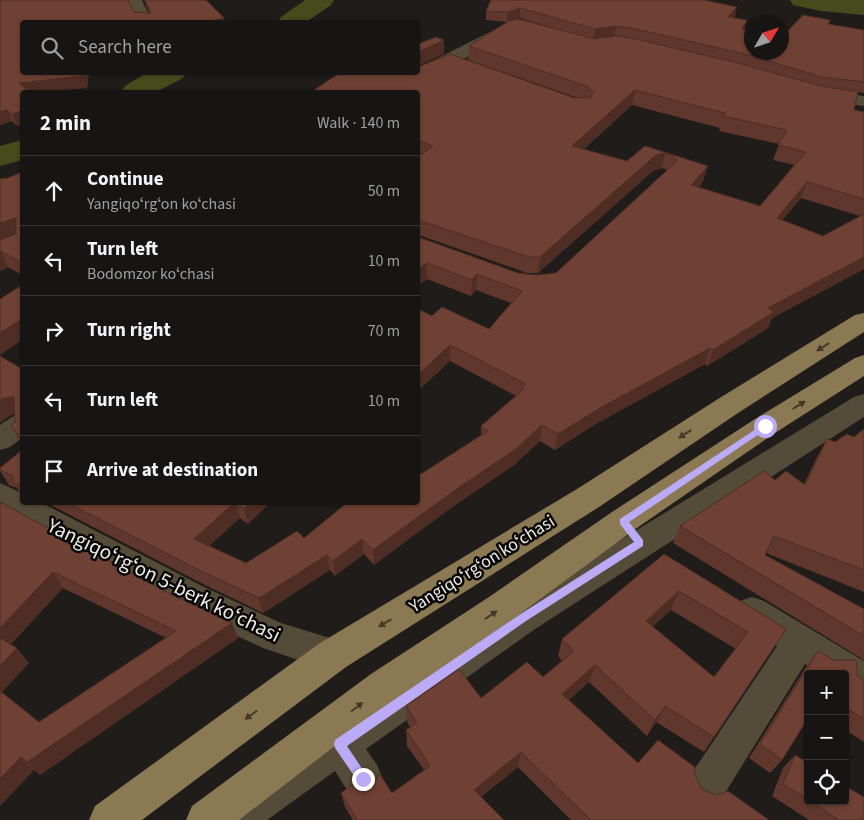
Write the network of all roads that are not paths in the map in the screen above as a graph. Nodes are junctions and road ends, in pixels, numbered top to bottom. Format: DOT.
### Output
graph roads {
  1 [pos="135,0"];
  2 [pos="144,20"];
  3 [pos="511,25"];
  4 [pos="448,60"];
  5 [pos="473,70"];
  6 [pos="420,73"];
  7 [pos="803,90"];
  8 [pos="864,101"];
  9 [pos="864,321"];
  10 [pos="864,364"];
  11 [pos="864,404"];
  12 [pos="20,425"];
  13 [pos="0,439"];
  14 [pos="0,496"];
  15 [pos="643,541"];
  16 [pos="724,595"];
  17 [pos="800,641"];
  18 [pos="333,655"];
  19 [pos="864,681"];
  20 [pos="340,744"];
  21 [pos="363,779"];
  22 [pos="706,787"];
  23 [pos="109,820"];
  24 [pos="206,820"];
  25 [pos="234,820"];
  1 -- 2 [label="street"];
  3 -- 4 [label="street"];
  4 -- 5 [label="street"];
  4 -- 6 [label="street"];
  7 -- 8 [label="street"];
  9 -- 18 [label="main road, Yangiqoʻrgʻon koʻchasi, one-way"];
  15 -- 10 [label="main road, one-way"];
  11 -- 15 [label="street"];
  12 -- 13 [label="street"];
  14 -- 18 [label="street, Yangiqoʻrgʻon 5-berk koʻchasi"];
  15 -- 20 [label="street"];
  24 -- 15 [label="main road, one-way"];
  16 -- 17 [label="street"];
  17 -- 19 [label="street"];
  17 -- 22 [label="street"];
  18 -- 23 [label="main road, Yangiqoʻrgʻon koʻchasi, one-way"];
  20 -- 21 [label="street"];
  20 -- 25 [label="street"];
}
